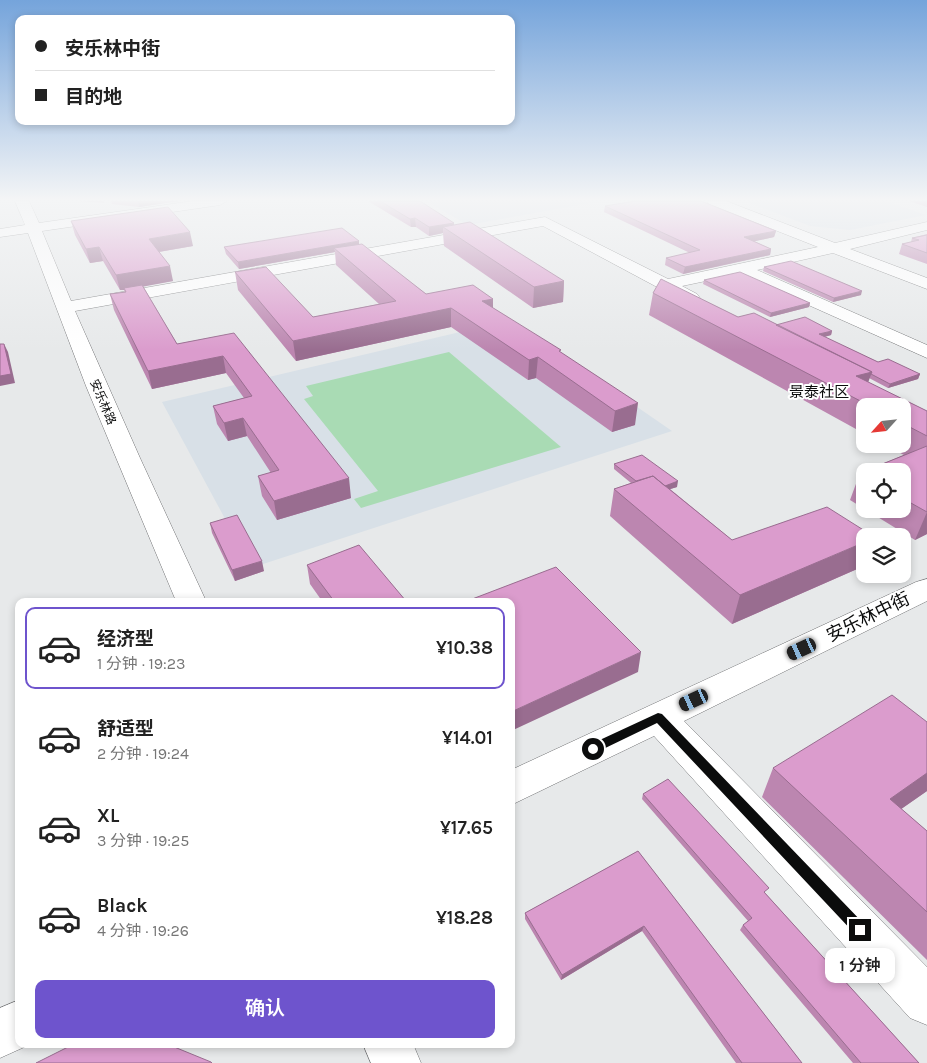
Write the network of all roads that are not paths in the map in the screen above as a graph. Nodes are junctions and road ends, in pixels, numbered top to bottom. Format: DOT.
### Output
graph roads {
  1 [pos="42,251"];
  2 [pos="381,251"];
  3 [pos="601,251"];
  4 [pos="823,251"];
  5 [pos="842,251"];
  6 [pos="742,268"];
  7 [pos="927,284"];
  8 [pos="666,285"];
  9 [pos="710,307"];
  10 [pos="64,308"];
  11 [pos="927,352"];
  12 [pos="927,588"];
  13 [pos="189,598"];
  14 [pos="658,717"];
  15 [pos="515,786"];
  16 [pos="927,1000"];
  17 [pos="15,1026"];
  18 [pos="0,1033"];
  19 [pos="390,1048"];
  20 [pos="396,1063"];
  1 -- 10 [label="street, 安乐林路"];
  2 -- 10 [label="street"];
  3 -- 8 [label="street"];
  4 -- 6 [label="street"];
  5 -- 7 [label="street"];
  6 -- 8 [label="street"];
  6 -- 11 [label="street"];
  8 -- 9 [label="street"];
  10 -- 13 [label="street, 安乐林路"];
  12 -- 14 [label="street, 安乐林中街"];
  14 -- 15 [label="street, 安乐林中街"];
  14 -- 16 [label="street"];
  17 -- 18 [label="street"];
  19 -- 20 [label="street"];
}
